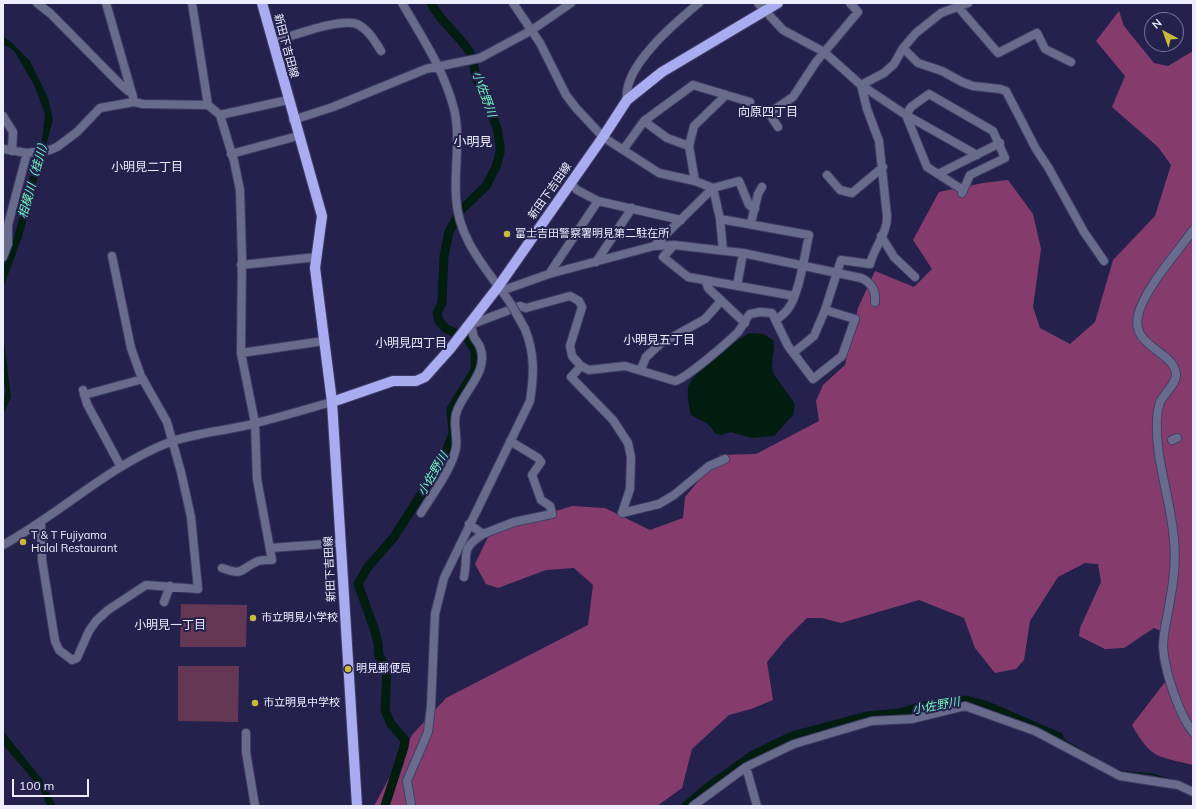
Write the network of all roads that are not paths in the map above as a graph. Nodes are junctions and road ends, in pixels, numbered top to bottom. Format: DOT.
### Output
graph roads {
  1 [pos="37,3"];
  2 [pos="106,3"];
  3 [pos="192,3"];
  4 [pos="262,3"];
  5 [pos="402,3"];
  6 [pos="513,3"];
  7 [pos="572,3"];
  8 [pos="699,3"];
  9 [pos="758,3"];
  10 [pos="778,3"];
  11 [pos="850,3"];
  12 [pos="968,3"];
  13 [pos="958,8"];
  14 [pos="766,11"];
  15 [pos="532,30"];
  16 [pos="272,42"];
  17 [pos="903,48"];
  18 [pos="381,51"];
  19 [pos="824,52"];
  20 [pos="1071,62"];
  21 [pos="438,66"];
  22 [pos="861,85"];
  23 [pos="132,93"];
  24 [pos="726,95"];
  25 [pos="288,100"];
  26 [pos="627,100"];
  27 [pos="134,102"];
  28 [pos="750,102"];
  29 [pos="208,105"];
  30 [pos="220,115"];
  31 [pos="906,115"];
  32 [pos="3,116"];
  33 [pos="294,120"];
  34 [pos="644,121"];
  35 [pos="778,127"];
  36 [pos="298,136"];
  37 [pos="603,137"];
  38 [pos="1000,143"];
  39 [pos="689,146"];
  40 [pos="3,149"];
  41 [pos="623,150"];
  42 [pos="12,151"];
  43 [pos="31,153"];
  44 [pos="231,154"];
  45 [pos="977,155"];
  46 [pos="883,167"];
  47 [pos="938,174"];
  48 [pos="827,175"];
  49 [pos="695,181"];
  50 [pos="570,183"];
  51 [pos="762,187"];
  52 [pos="712,188"];
  53 [pos="598,201"];
  54 [pos="632,208"];
  55 [pos="755,209"];
  56 [pos="720,219"];
  57 [pos="680,220"];
  58 [pos="751,223"];
  59 [pos="1193,230"];
  60 [pos="881,236"];
  61 [pos="674,245"];
  62 [pos="654,246"];
  63 [pos="723,250"];
  64 [pos="743,253"];
  65 [pos="112,256"];
  66 [pos="3,257"];
  67 [pos="317,257"];
  68 [pos="1104,261"];
  69 [pos="596,262"];
  70 [pos="242,265"];
  71 [pos="803,265"];
  72 [pos="836,273"];
  73 [pos="548,274"];
  74 [pos="915,277"];
  75 [pos="705,280"];
  76 [pos="737,286"];
  77 [pos="499,289"];
  78 [pos="794,296"];
  79 [pos="721,301"];
  80 [pos="875,302"];
  81 [pos="825,310"];
  82 [pos="776,320"];
  83 [pos="745,323"];
  84 [pos="469,326"];
  85 [pos="324,341"];
  86 [pos="241,353"];
  87 [pos="793,353"];
  88 [pos="581,366"];
  89 [pos="641,369"];
  90 [pos="143,379"];
  91 [pos="332,402"];
  92 [pos="255,423"];
  93 [pos="510,441"];
  94 [pos="171,442"];
  95 [pos="725,459"];
  96 [pos="121,467"];
  97 [pos="420,513"];
  98 [pos="41,522"];
  99 [pos="469,524"];
  100 [pos="483,534"];
  101 [pos="340,543"];
  102 [pos="3,545"];
  103 [pos="270,548"];
  104 [pos="222,568"];
  105 [pos="464,577"];
  106 [pos="170,586"];
  107 [pos="164,602"];
  108 [pos="1193,732"];
  109 [pos="246,733"];
  110 [pos="746,767"];
  111 [pos="1193,792"];
  112 [pos="411,804"];
  113 [pos="255,806"];
  114 [pos="357,806"];
  115 [pos="693,806"];
  116 [pos="757,806"];
  1 -- 23 [label="street"];
  2 -- 23 [label="street"];
  3 -- 29 [label="street"];
  4 -- 16 [label="main road, 新田下吉田線"];
  5 -- 21 [label="street"];
  6 -- 15 [label="street"];
  7 -- 15 [label="street"];
  8 -- 26 [label="street"];
  9 -- 14 [label="street"];
  10 -- 14 [label="main road, 新田下吉田線"];
  11 -- 19 [label="street"];
  12 -- 13 [label="street"];
  13 -- 17 [label="street"];
  13 -- 20 [label="street"];
  14 -- 19 [label="street"];
  14 -- 26 [label="main road, 新田下吉田線"];
  15 -- 21 [label="street"];
  15 -- 37 [label="street"];
  16 -- 18 [label="street"];
  16 -- 25 [label="main road, 新田下吉田線"];
  17 -- 22 [label="street"];
  17 -- 68 [label="street"];
  19 -- 22 [label="street"];
  19 -- 35 [label="street"];
  21 -- 33 [label="street"];
  21 -- 77 [label="street"];
  22 -- 31 [label="street"];
  22 -- 46 [label="street"];
  23 -- 27 [label="street"];
  24 -- 28 [label="street"];
  24 -- 34 [label="street"];
  24 -- 39 [label="street"];
  25 -- 30 [label="street"];
  25 -- 33 [label="main road, 新田下吉田線"];
  26 -- 37 [label="main road, 新田下吉田線"];
  27 -- 29 [label="street"];
  27 -- 43 [label="street"];
  29 -- 30 [label="street"];
  30 -- 44 [label="street"];
  31 -- 38 [label="street"];
  31 -- 45 [label="street"];
  31 -- 47 [label="street"];
  32 -- 42 [label="street"];
  33 -- 36 [label="main road, 新田下吉田線"];
  34 -- 39 [label="street"];
  34 -- 41 [label="street"];
  36 -- 44 [label="street"];
  36 -- 67 [label="main road, 新田下吉田線"];
  37 -- 41 [label="street"];
  37 -- 50 [label="main road, 新田下吉田線"];
  38 -- 45 [label="street"];
  38 -- 47 [label="street"];
  39 -- 49 [label="street"];
  40 -- 42 [label="street"];
  41 -- 49 [label="street"];
  42 -- 43 [label="street"];
  43 -- 66 [label="street"];
  44 -- 70 [label="street"];
  45 -- 47 [label="street"];
  46 -- 48 [label="street"];
  46 -- 60 [label="street"];
  49 -- 52 [label="street"];
  50 -- 53 [label="street"];
  50 -- 77 [label="main road, 新田下吉田線"];
  51 -- 55 [label="street"];
  52 -- 55 [label="street"];
  52 -- 56 [label="street"];
  52 -- 57 [label="street"];
  53 -- 54 [label="street"];
  53 -- 73 [label="street"];
  54 -- 57 [label="street"];
  54 -- 69 [label="street"];
  55 -- 58 [label="street"];
  56 -- 58 [label="street"];
  56 -- 63 [label="street"];
  57 -- 62 [label="street"];
  58 -- 71 [label="street"];
  59 -- 108 [label="street"];
  60 -- 72 [label="street"];
  60 -- 74 [label="street"];
  61 -- 62 [label="street"];
  61 -- 63 [label="street"];
  61 -- 75 [label="street"];
  62 -- 69 [label="street"];
  63 -- 64 [label="street"];
  64 -- 71 [label="street"];
  64 -- 76 [label="street"];
  65 -- 90 [label="street"];
  67 -- 70 [label="street"];
  67 -- 85 [label="main road, 新田下吉田線"];
  69 -- 73 [label="street"];
  70 -- 86 [label="street"];
  71 -- 72 [label="street"];
  71 -- 78 [label="street"];
  72 -- 80 [label="street"];
  72 -- 81 [label="street"];
  73 -- 77 [label="street"];
  75 -- 76 [label="street"];
  75 -- 79 [label="street"];
  76 -- 78 [label="street"];
  77 -- 84 [label="main road, 新田下吉田線"];
  77 -- 93 [label="street, bridge"];
  78 -- 82 [label="street"];
  79 -- 83 [label="street"];
  79 -- 89 [label="street"];
  81 -- 87 [label="street"];
  81 -- 87 [label="street"];
  82 -- 83 [label="street"];
  82 -- 87 [label="street"];
  83 -- 89 [label="street"];
  84 -- 88 [label="street"];
  84 -- 91 [label="main road, 新田下吉田線"];
  84 -- 97 [label="street"];
  85 -- 86 [label="street"];
  85 -- 91 [label="main road, 新田下吉田線"];
  86 -- 92 [label="street"];
  88 -- 89 [label="street"];
  88 -- 95 [label="street"];
  90 -- 94 [label="street"];
  90 -- 96 [label="street"];
  91 -- 92 [label="street"];
  91 -- 101 [label="main road, 新田下吉田線"];
  92 -- 94 [label="street"];
  92 -- 103 [label="street"];
  93 -- 99 [label="street"];
  93 -- 100 [label="street"];
  94 -- 96 [label="street"];
  94 -- 106 [label="street"];
  96 -- 98 [label="street"];
  98 -- 102 [label="street"];
  98 -- 106 [label="street"];
  99 -- 100 [label="street"];
  99 -- 112 [label="street"];
  100 -- 105 [label="street"];
  101 -- 103 [label="street"];
  101 -- 114 [label="main road, 新田下吉田線"];
  103 -- 104 [label="street"];
  106 -- 107 [label="street"];
  109 -- 113 [label="street"];
  110 -- 111 [label="street"];
  110 -- 115 [label="street"];
  110 -- 116 [label="street"];
}
